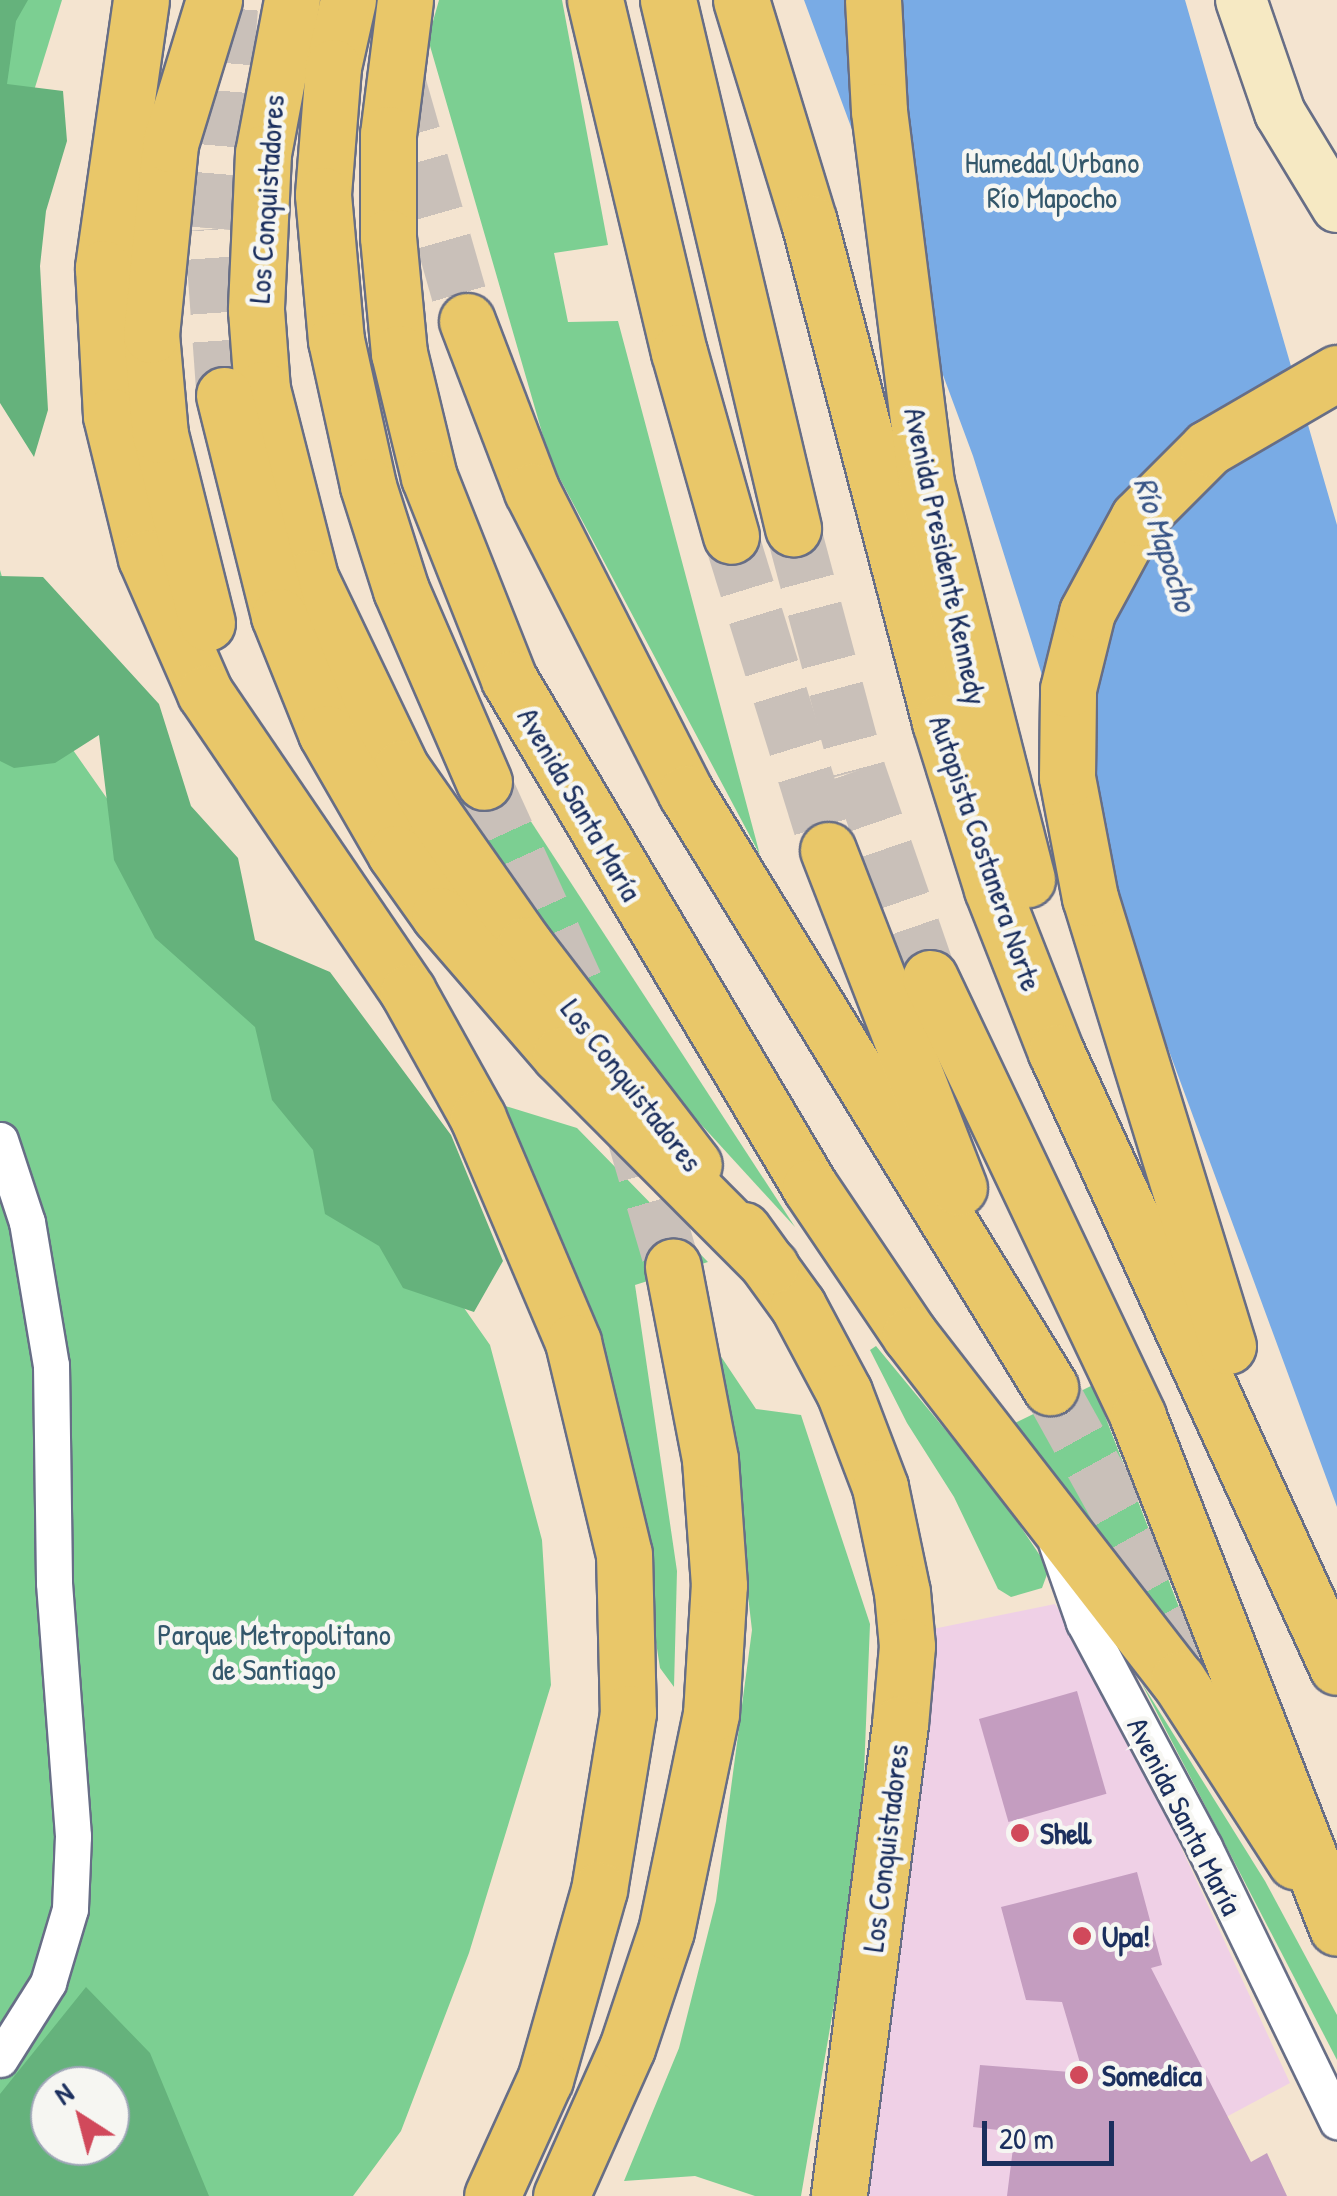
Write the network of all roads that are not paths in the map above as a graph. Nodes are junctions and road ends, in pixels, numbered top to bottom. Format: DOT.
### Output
graph roads {
  1 [pos="141,0"];
  2 [pos="214,0"];
  3 [pos="292,0"];
  4 [pos="348,0"];
  5 [pos="405,0"];
  6 [pos="594,0"];
  7 [pos="668,0"];
  8 [pos="741,0"];
  9 [pos="874,0"];
  10 [pos="1241,0"];
  11 [pos="1337,207"];
  12 [pos="467,322"];
  13 [pos="1337,373"];
  14 [pos="224,396"];
  15 [pos="793,528"];
  16 [pos="731,536"];
  17 [pos="484,782"];
  18 [pos="828,850"];
  19 [pos="331,876"];
  20 [pos="930,978"];
  21 [pos="0,1140"];
  22 [pos="1134,1210"];
  23 [pos="673,1266"];
  24 [pos="770,1266"];
  25 [pos="1044,1506"];
  26 [pos="1296,1569"];
  27 [pos="1337,1667"];
  28 [pos="1337,1928"];
  29 [pos="1337,1939"];
  30 [pos="0,2059"];
  31 [pos="1337,2122"];
  32 [pos="492,2196"];
  33 [pos="561,2196"];
  34 [pos="838,2196"];
  1 -- 19 [label="main road"];
  2 -- 19 [label="main road"];
  3 -- 24 [label="main road, Los Conquistadores"];
  4 -- 17 [label="main road"];
  5 -- 25 [label="main road, Avenida Santa María"];
  6 -- 16 [label="main road"];
  7 -- 15 [label="main road"];
  8 -- 22 [label="main road, Autopista Costanera Norte"];
  9 -- 22 [label="main road, Avenida Presidente Kennedy"];
  10 -- 11 [label="main road"];
  12 -- 18 [label="main road"];
  13 -- 26 [label="main road"];
  14 -- 24 [label="main road"];
  19 -- 32 [label="main road"];
  20 -- 28 [label="main road"];
  21 -- 30 [label="street"];
  22 -- 26 [label="main road, Autopista Costanera Norte"];
  23 -- 33 [label="main road"];
  24 -- 34 [label="main road, Los Conquistadores"];
  25 -- 29 [label="main road, Avenida Santa María"];
  25 -- 31 [label="street, Avenida Santa María"];
  26 -- 27 [label="main road, Autopista Costanera Norte"];
}
